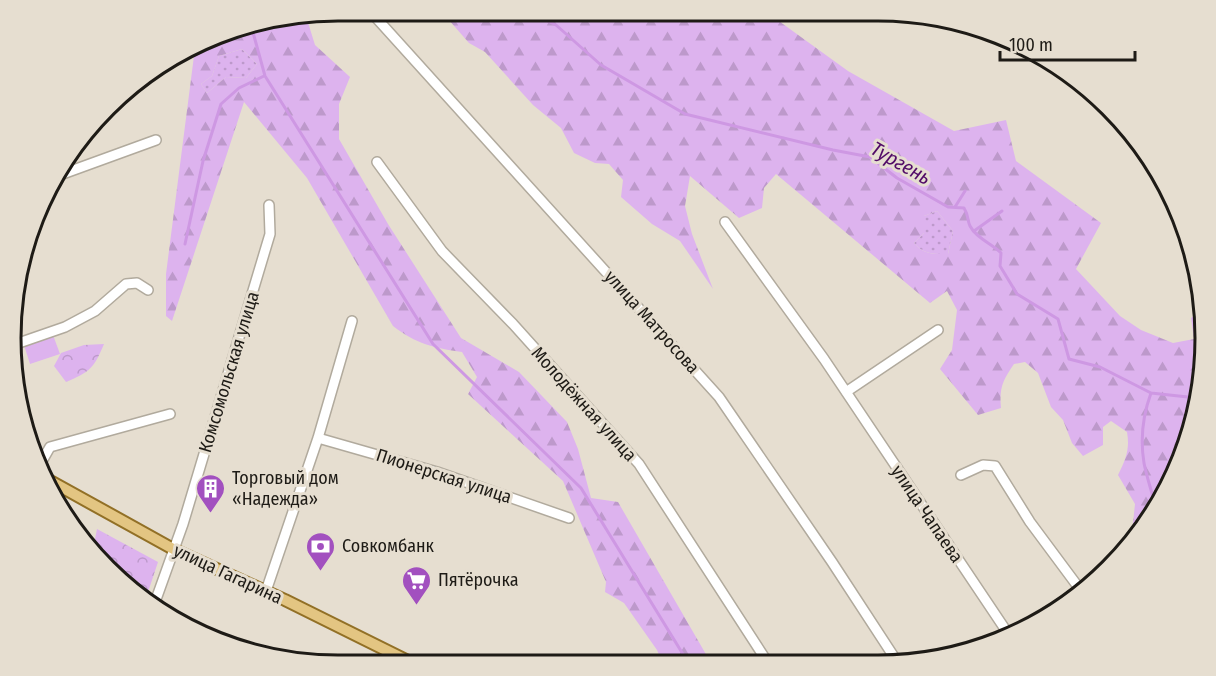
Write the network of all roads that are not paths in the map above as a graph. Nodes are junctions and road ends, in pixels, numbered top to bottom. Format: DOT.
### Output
graph roads {
  1 [pos="380,21"];
  2 [pos="156,140"];
  3 [pos="377,162"];
  4 [pos="67,172"];
  5 [pos="269,205"];
  6 [pos="725,222"];
  7 [pos="148,290"];
  8 [pos="352,321"];
  9 [pos="938,330"];
  10 [pos="21,342"];
  11 [pos="846,392"];
  12 [pos="170,414"];
  13 [pos="318,438"];
  14 [pos="44,457"];
  15 [pos="961,475"];
  16 [pos="57,485"];
  17 [pos="569,518"];
  18 [pos="175,550"];
  19 [pos="1076,585"];
  20 [pos="266,591"];
  21 [pos="157,598"];
  22 [pos="1004,629"];
  23 [pos="892,654"];
  24 [pos="396,655"];
  25 [pos="763,655"];
  1 -- 23 [label="street, улица Матросова"];
  2 -- 4 [label="street"];
  3 -- 25 [label="street, Молодёжная улица"];
  5 -- 18 [label="street, Комсомольская улица"];
  6 -- 11 [label="street, улица Чапаева"];
  7 -- 10 [label="street"];
  8 -- 13 [label="street"];
  9 -- 11 [label="street"];
  11 -- 22 [label="street, улица Чапаева"];
  12 -- 14 [label="street"];
  13 -- 17 [label="street, Пионерская улица"];
  13 -- 20 [label="street"];
  15 -- 19 [label="street"];
  16 -- 18 [label="main road, улица Гагарина"];
  18 -- 20 [label="main road, улица Гагарина"];
  18 -- 21 [label="street, Комсомольская улица"];
  20 -- 24 [label="main road, улица Гагарина"];
}
